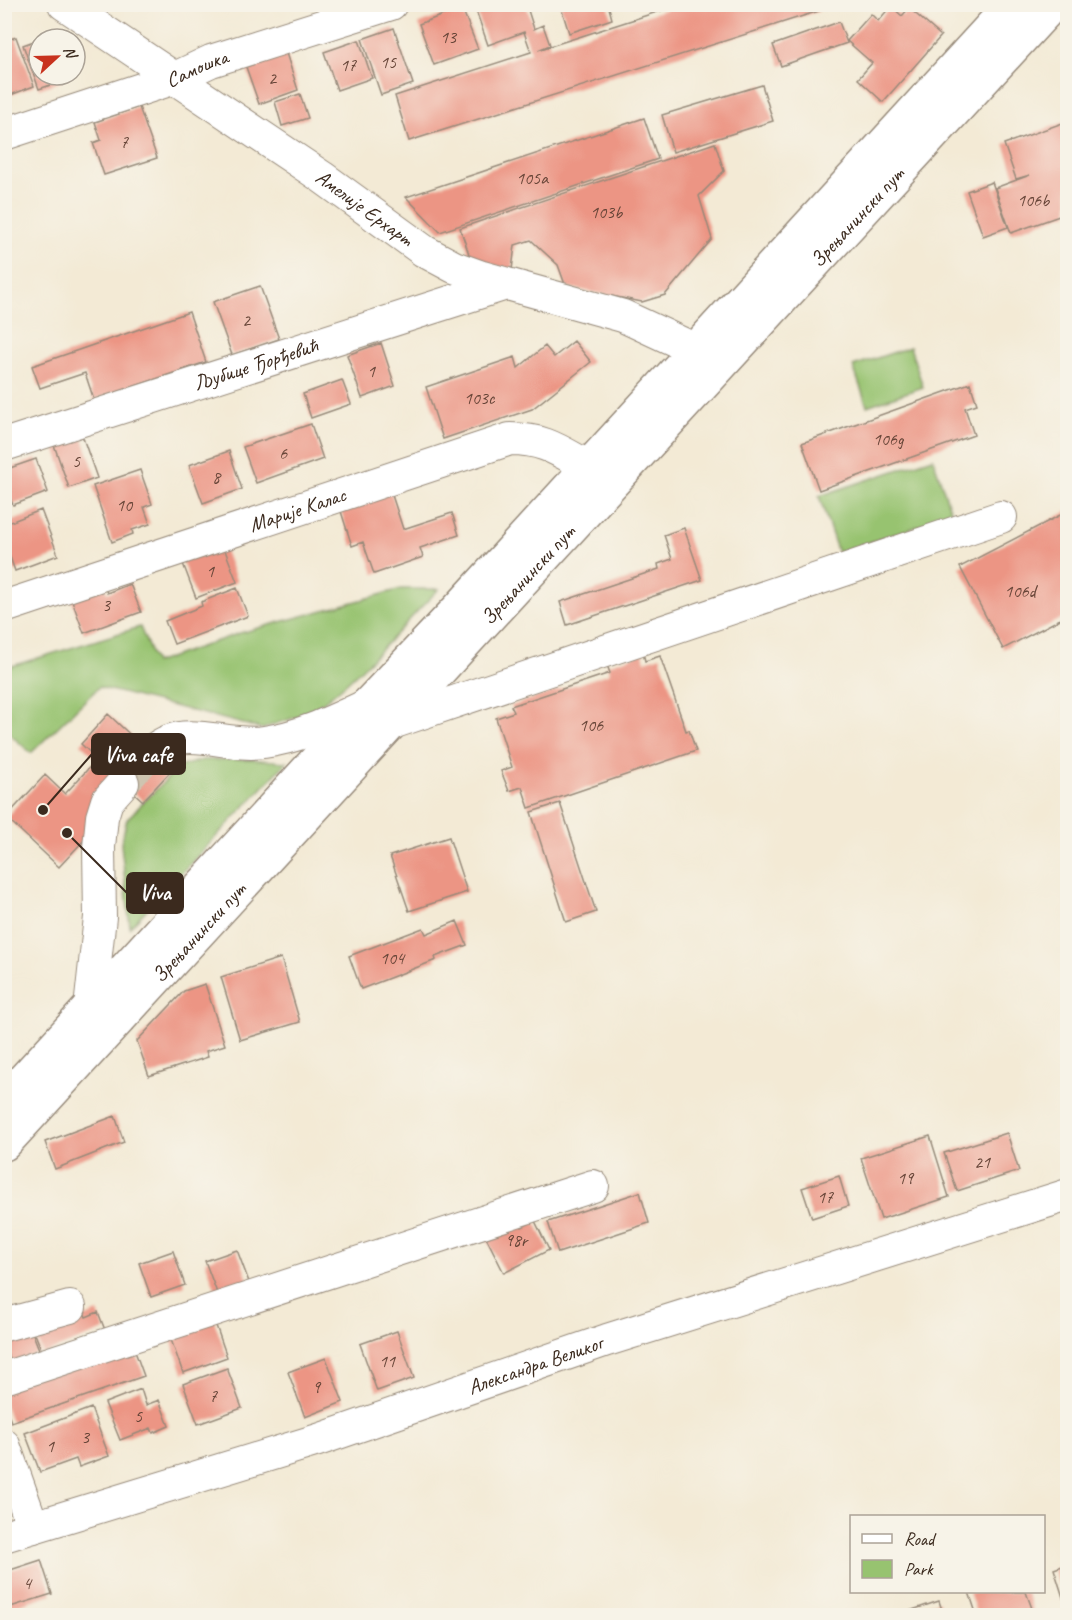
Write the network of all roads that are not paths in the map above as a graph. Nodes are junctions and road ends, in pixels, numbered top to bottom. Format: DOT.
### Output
graph roads {
  1 [pos="64,4"];
  2 [pos="392,4"];
  3 [pos="1012,4"];
  4 [pos="1053,4"];
  5 [pos="175,78"];
  6 [pos="4,134"];
  7 [pos="506,284"];
  8 [pos="696,350"];
  9 [pos="4,445"];
  10 [pos="587,466"];
  11 [pos="1001,517"];
  12 [pos="4,607"];
  13 [pos="380,714"];
  14 [pos="150,753"];
  15 [pos="123,783"];
  16 [pos="90,1008"];
  17 [pos="4,1101"];
  18 [pos="4,1144"];
  19 [pos="593,1186"];
  20 [pos="1068,1195"];
  21 [pos="70,1307"];
  22 [pos="4,1325"];
  23 [pos="4,1378"];
  24 [pos="4,1445"];
  25 [pos="19,1531"];
  1 -- 5 [label="street, Амелије Ерхарт"];
  2 -- 5 [label="street, Самошка"];
  3 -- 8 [label="main road, Зрењанински пут"];
  4 -- 13 [label="main road, Зрењанински пут"];
  5 -- 6 [label="street, Самошка"];
  5 -- 7 [label="street, Амелије Ерхарт"];
  7 -- 8 [label="street, Амелије Ерхарт"];
  7 -- 9 [label="street, Љубице Ђорђевић"];
  8 -- 10 [label="main road, Зрењанински пут"];
  10 -- 12 [label="street, Марије Калас"];
  10 -- 13 [label="main road, Зрењанински пут"];
  11 -- 13 [label="street"];
  13 -- 14 [label="street"];
  13 -- 16 [label="main road, Зрењанински пут"];
  13 -- 18 [label="main road, Зрењанински пут"];
  15 -- 16 [label="street"];
  16 -- 17 [label="main road, Зрењанински пут"];
  19 -- 23 [label="street"];
  20 -- 25 [label="street, Александра Великог"];
  21 -- 22 [label="street"];
  24 -- 25 [label="street"];
}
